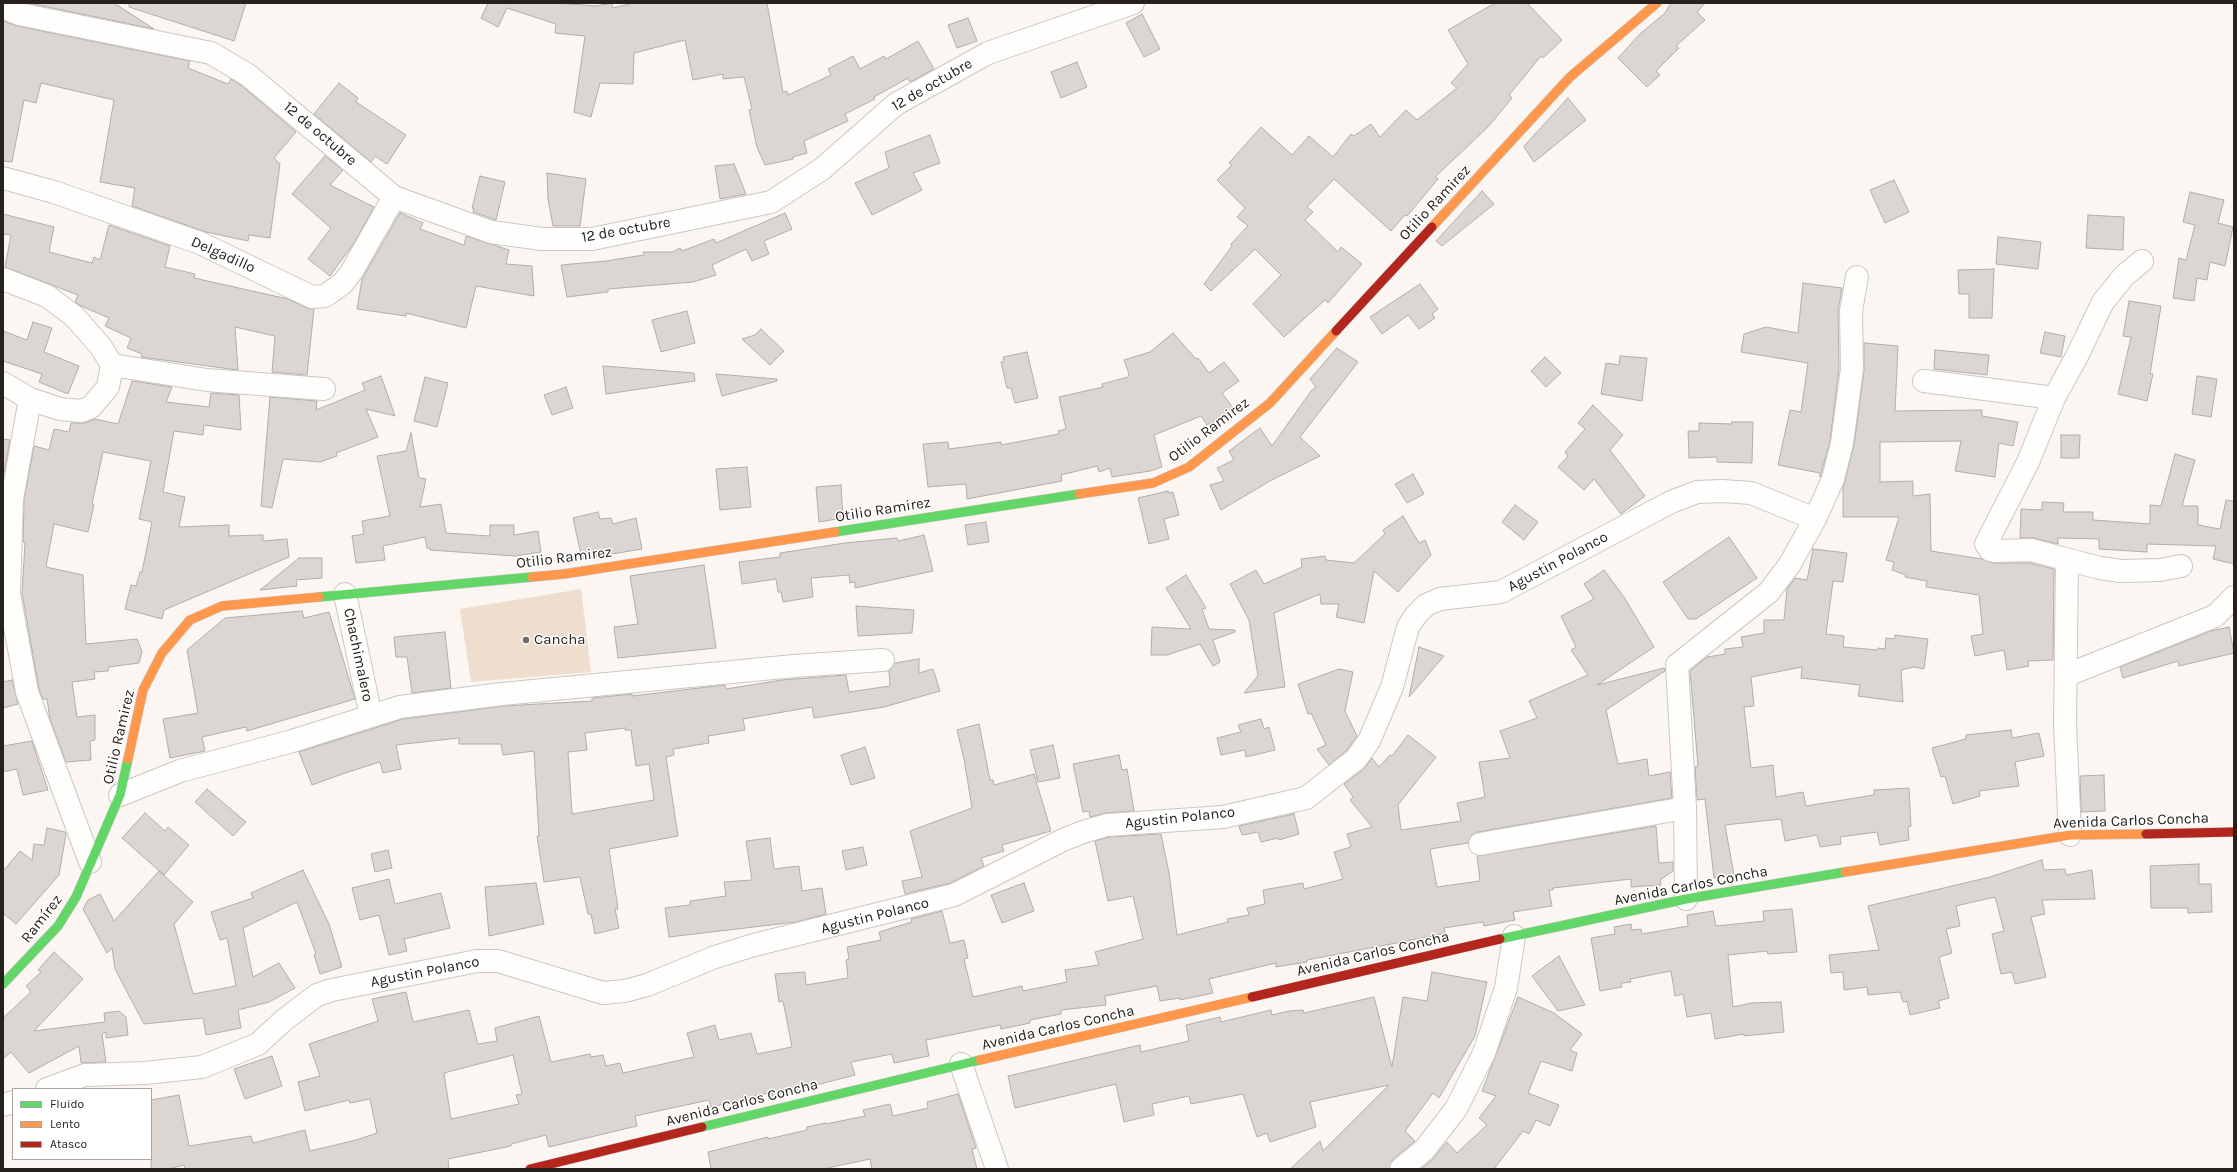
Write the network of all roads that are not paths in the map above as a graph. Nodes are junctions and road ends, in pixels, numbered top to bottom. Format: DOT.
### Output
graph roads {
  1 [pos="1133,3"];
  2 [pos="1657,3"];
  3 [pos="3,7"];
  4 [pos="3,178"];
  5 [pos="394,197"];
  6 [pos="2142,260"];
  7 [pos="1857,277"];
  8 [pos="3,279"];
  9 [pos="112,365"];
  10 [pos="1924,380"];
  11 [pos="3,383"];
  12 [pos="324,389"];
  13 [pos="2054,398"];
  14 [pos="30,399"];
  15 [pos="1815,519"];
  16 [pos="2067,560"];
  17 [pos="2181,566"];
  18 [pos="345,594"];
  19 [pos="2234,597"];
  20 [pos="883,660"];
  21 [pos="2067,674"];
  22 [pos="371,716"];
  23 [pos="120,795"];
  24 [pos="1685,808"];
  25 [pos="2234,832"];
  26 [pos="2070,835"];
  27 [pos="1480,844"];
  28 [pos="90,862"];
  29 [pos="1686,899"];
  30 [pos="1514,936"];
  31 [pos="3,984"];
  32 [pos="961,1064"];
  33 [pos="50,1088"];
  34 [pos="530,1169"];
  35 [pos="996,1169"];
  36 [pos="1401,1169"];
  1 -- 5 [label="street, 12 de octubre"];
  2 -- 18 [label="street, Otilio Ramirez"];
  3 -- 5 [label="street, 12 de octubre"];
  4 -- 5 [label="street, Delgadillo"];
  6 -- 13 [label="street"];
  7 -- 15 [label="street"];
  8 -- 9 [label="street"];
  9 -- 12 [label="street"];
  9 -- 14 [label="street"];
  10 -- 13 [label="street"];
  11 -- 14 [label="street"];
  13 -- 16 [label="street"];
  14 -- 28 [label="street"];
  15 -- 24 [label="street"];
  15 -- 33 [label="street, Agustin Polanco"];
  16 -- 17 [label="street"];
  16 -- 21 [label="street"];
  18 -- 22 [label="street, Chachimalero"];
  18 -- 23 [label="street, Otilio Ramirez"];
  19 -- 21 [label="street"];
  20 -- 22 [label="street"];
  21 -- 26 [label="street"];
  22 -- 23 [label="street"];
  23 -- 28 [label="street, Otilio Ramirez"];
  24 -- 27 [label="street"];
  24 -- 29 [label="street"];
  25 -- 26 [label="street, Avenida Carlos Concha"];
  26 -- 29 [label="street, Avenida Carlos Concha"];
  28 -- 31 [label="street, Ramírez"];
  29 -- 30 [label="street, Avenida Carlos Concha"];
  30 -- 32 [label="street, Avenida Carlos Concha"];
  30 -- 36 [label="street"];
  32 -- 34 [label="street, Avenida Carlos Concha"];
  32 -- 35 [label="street"];
}
